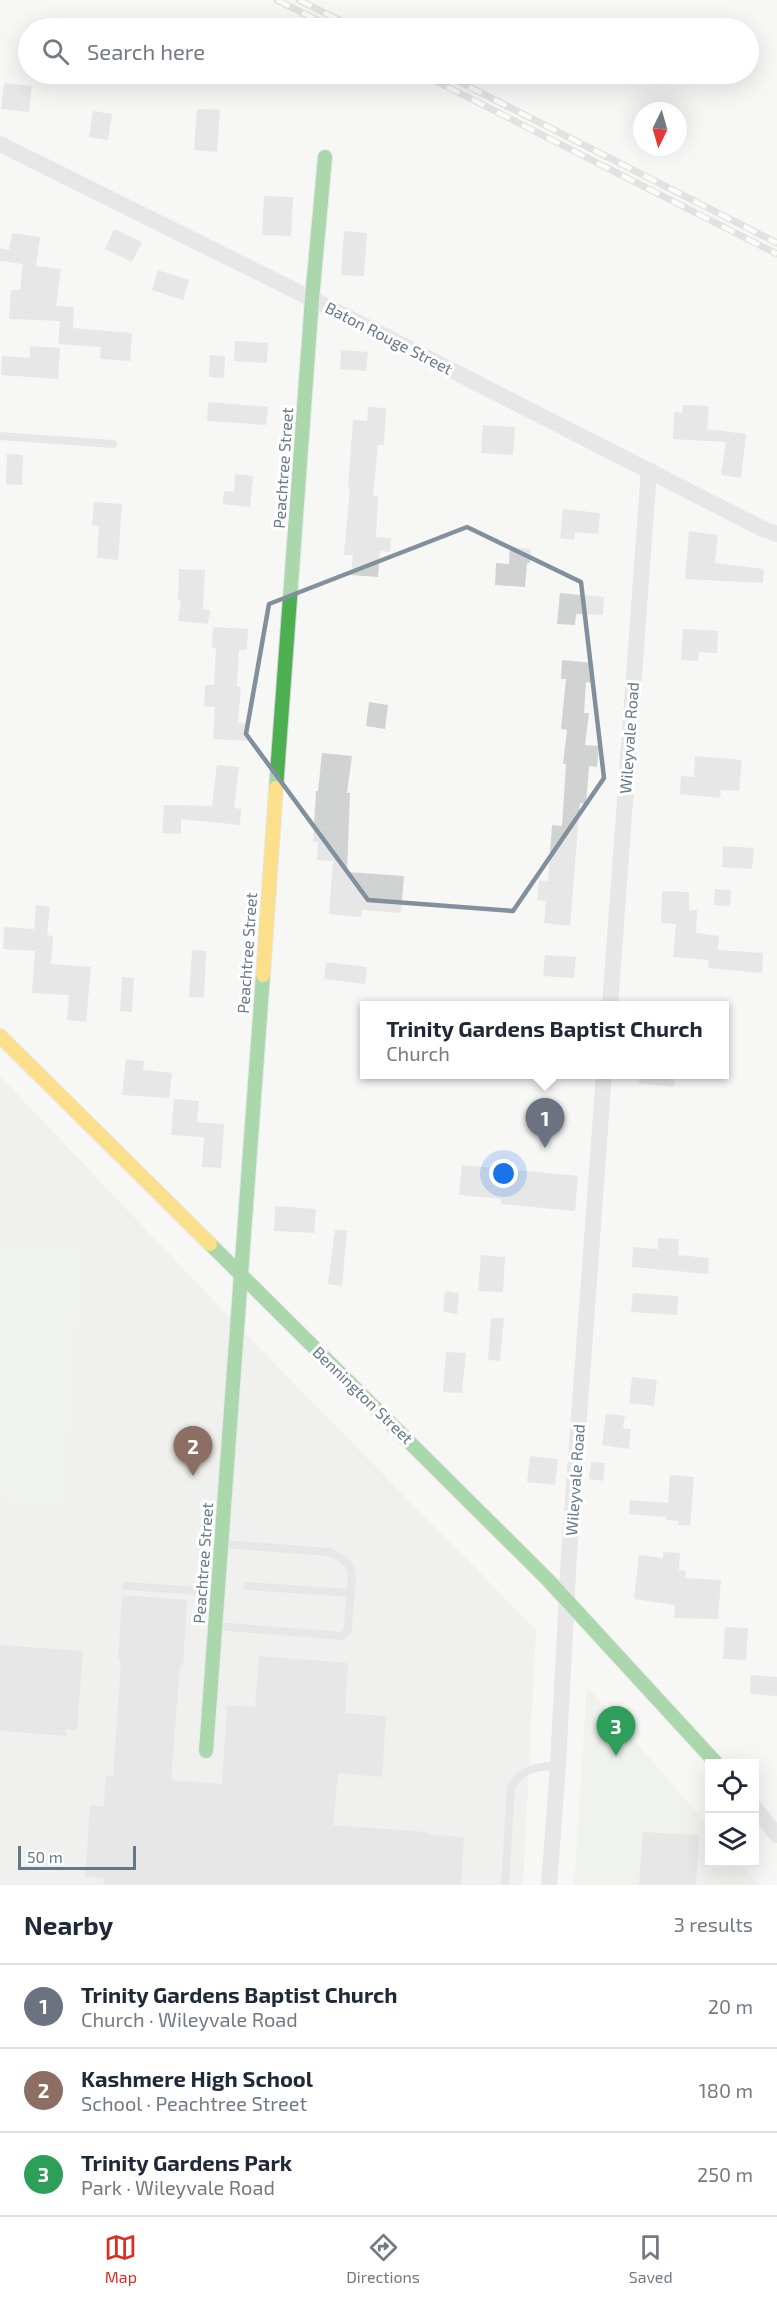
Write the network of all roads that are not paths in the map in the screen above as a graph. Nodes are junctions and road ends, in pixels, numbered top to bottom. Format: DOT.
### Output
graph roads {
  1 [pos="0,144"];
  2 [pos="325,157"];
  3 [pos="312,299"];
  4 [pos="0,436"];
  5 [pos="113,444"];
  6 [pos="649,471"];
  7 [pos="777,534"];
  8 [pos="610,1001"];
  9 [pos="0,1036"];
  10 [pos="604,1079"];
  11 [pos="240,1275"];
  12 [pos="221,1544"];
  13 [pos="126,1586"];
  14 [pos="247,1586"];
  15 [pos="218,1592"];
  16 [pos="350,1593"];
  17 [pos="566,1599"];
  18 [pos="215,1626"];
  19 [pos="206,1751"];
  20 [pos="712,1759"];
  21 [pos="558,1765"];
  22 [pos="759,1813"];
  23 [pos="777,1835"];
  24 [pos="505,1885"];
  25 [pos="549,1885"];
  1 -- 3 [label="street, Baton Rouge Street"];
  2 -- 3 [label="street, Peachtree Street"];
  3 -- 6 [label="street, Baton Rouge Street"];
  3 -- 11 [label="street, Peachtree Street"];
  4 -- 5 [label="lane"];
  6 -- 7 [label="street, Baton Rouge Street"];
  6 -- 8 [label="street, Wileyvale Road"];
  9 -- 11 [label="street, Bennington Street"];
  10 -- 17 [label="street, Wileyvale Road"];
  11 -- 12 [label="street, Peachtree Street"];
  11 -- 17 [label="street, Bennington Street"];
  12 -- 15 [label="street, Peachtree Street"];
  12 -- 16 [label="lane"];
  13 -- 15 [label="lane"];
  14 -- 16 [label="lane"];
  15 -- 18 [label="street, Peachtree Street"];
  16 -- 18 [label="lane"];
  17 -- 20 [label="street, Bennington Street"];
  17 -- 21 [label="street, Wileyvale Road"];
  18 -- 19 [label="street, Peachtree Street"];
  21 -- 24 [label="lane"];
  21 -- 25 [label="street, Wileyvale Road"];
  22 -- 23 [label="street"];
}
